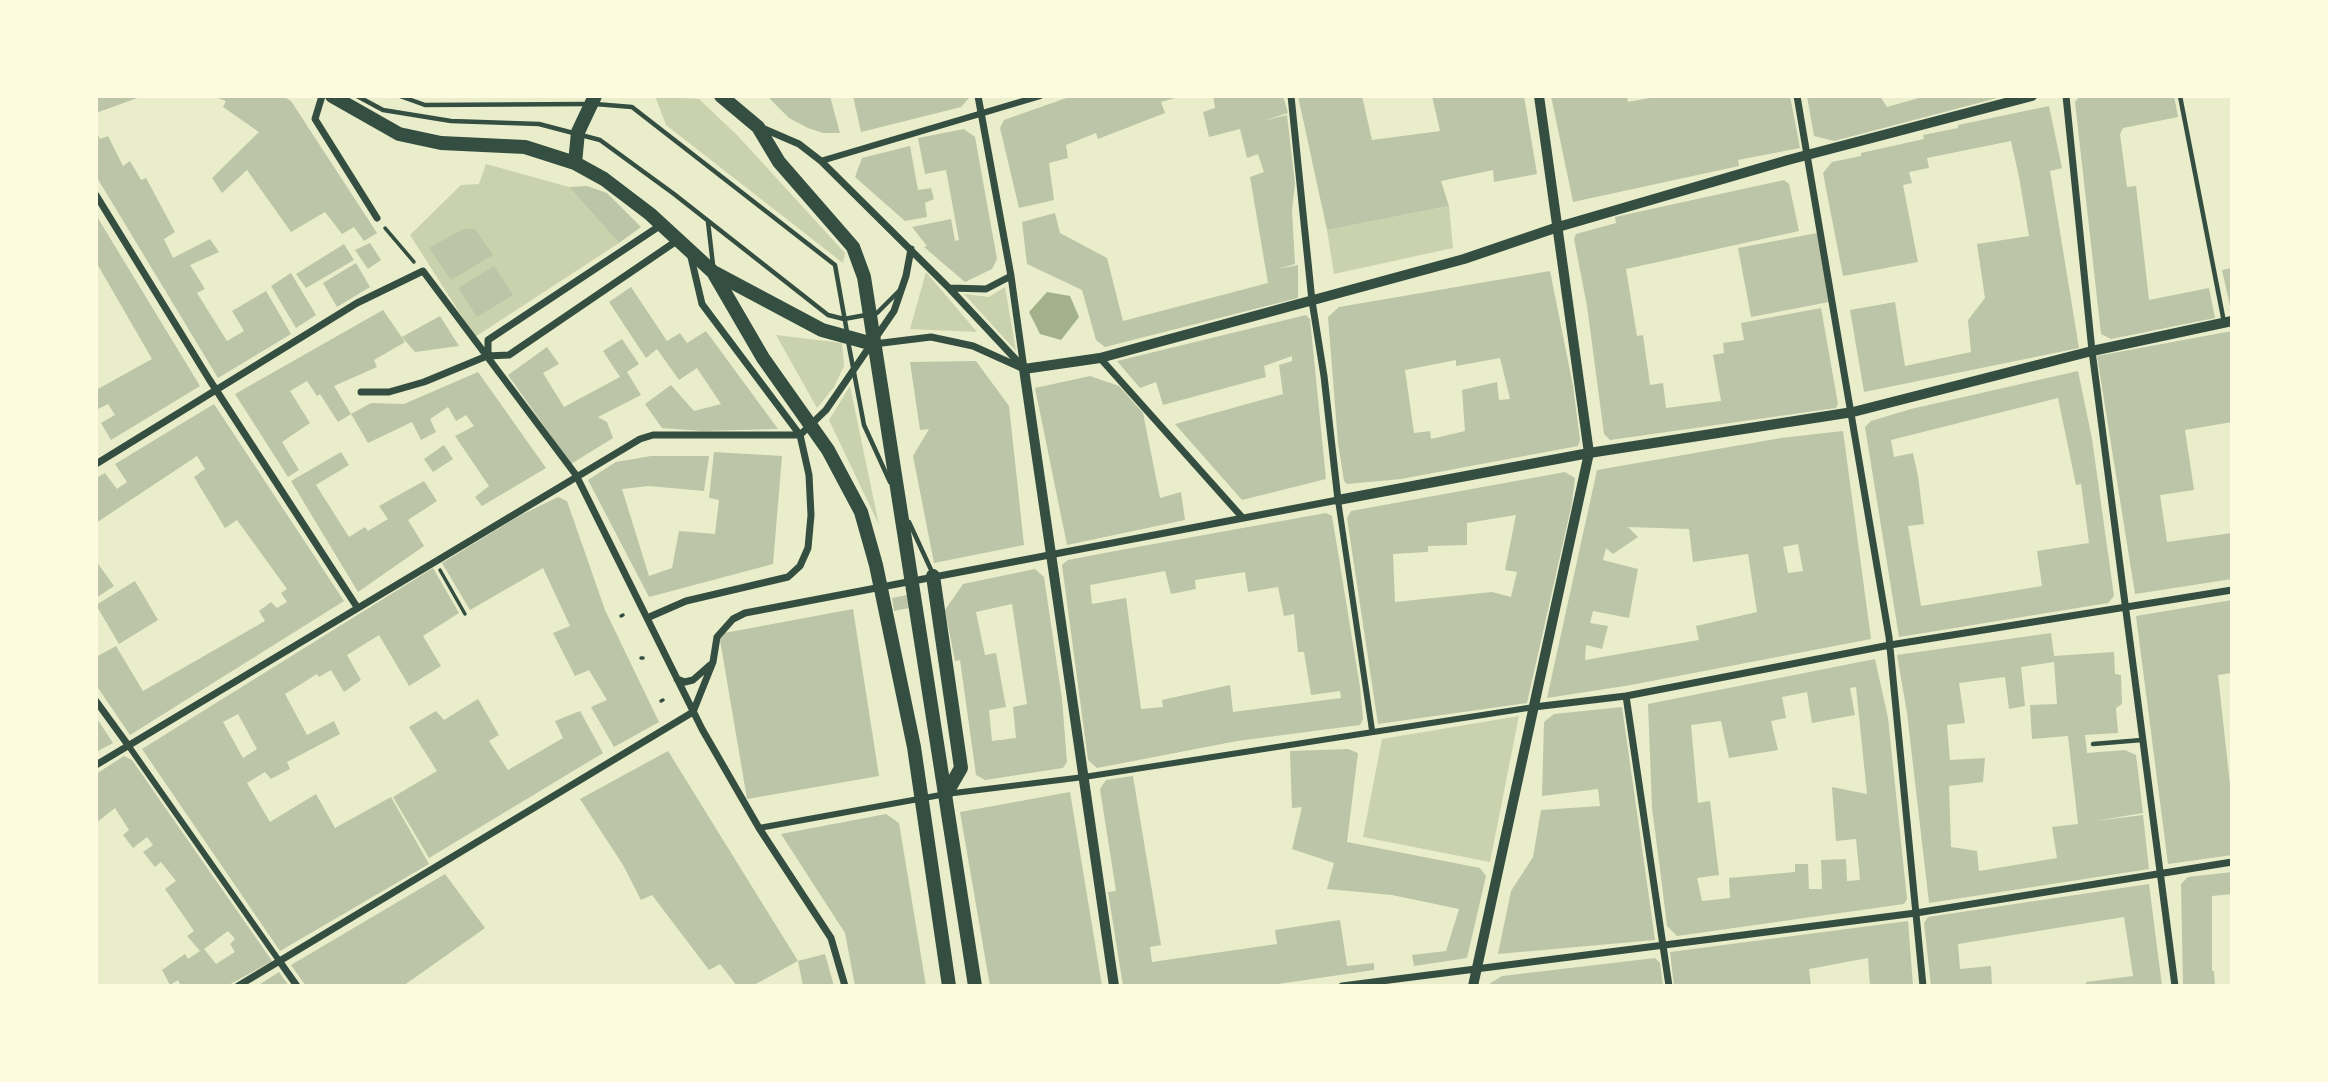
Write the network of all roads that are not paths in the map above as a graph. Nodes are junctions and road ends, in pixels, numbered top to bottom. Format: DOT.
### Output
graph roads {
  1 [pos="322,96"];
  2 [pos="332,96"];
  3 [pos="357,96"];
  4 [pos="400,96"];
  5 [pos="721,96"];
  6 [pos="978,96"];
  7 [pos="1040,96"];
  8 [pos="1291,96"];
  9 [pos="1539,96"];
  10 [pos="1797,96"];
  11 [pos="2032,96"];
  12 [pos="2066,96"];
  13 [pos="2179,96"];
  14 [pos="592,100"];
  15 [pos="981,114"];
  16 [pos="758,127"];
  17 [pos="577,134"];
  18 [pos="1805,155"];
  19 [pos="821,161"];
  20 [pos="575,163"];
  21 [pos="96,195"];
  22 [pos="377,218"];
  23 [pos="708,221"];
  24 [pos="661,225"];
  25 [pos="1558,227"];
  26 [pos="678,240"];
  27 [pos="911,248"];
  28 [pos="690,253"];
  29 [pos="713,272"];
  30 [pos="1011,276"];
  31 [pos="901,287"];
  32 [pos="949,288"];
  33 [pos="1312,301"];
  34 [pos="844,320"];
  35 [pos="2228,322"];
  36 [pos="848,338"];
  37 [pos="873,344"];
  38 [pos="2092,351"];
  39 [pos="487,355"];
  40 [pos="1100,358"];
  41 [pos="1024,369"];
  42 [pos="854,370"];
  43 [pos="216,389"];
  44 [pos="361,392"];
  45 [pos="1853,412"];
  46 [pos="800,435"];
  47 [pos="1589,453"];
  48 [pos="96,464"];
  49 [pos="576,475"];
  50 [pos="1338,500"];
  51 [pos="1241,516"];
  52 [pos="1051,554"];
  53 [pos="933,576"];
  54 [pos="2232,590"];
  55 [pos="2126,606"];
  56 [pos="357,607"];
  57 [pos="647,618"];
  58 [pos="1890,645"];
  59 [pos="713,662"];
  60 [pos="676,679"];
  61 [pos="1626,696"];
  62 [pos="96,701"];
  63 [pos="1534,707"];
  64 [pos="693,712"];
  65 [pos="1372,730"];
  66 [pos="2143,740"];
  67 [pos="2093,744"];
  68 [pos="128,745"];
  69 [pos="96,765"];
  70 [pos="1084,777"];
  71 [pos="946,794"];
  72 [pos="922,798"];
  73 [pos="759,828"];
  74 [pos="2232,862"];
  75 [pos="2161,873"];
  76 [pos="1916,913"];
  77 [pos="1664,946"];
  78 [pos="280,962"];
  79 [pos="1479,966"];
  80 [pos="238,986"];
  81 [pos="297,986"];
  82 [pos="845,986"];
  83 [pos="949,986"];
  84 [pos="975,986"];
  85 [pos="1114,986"];
  86 [pos="1342,986"];
  87 [pos="1473,986"];
  88 [pos="1669,986"];
  89 [pos="1923,986"];
  90 [pos="2175,986"];
  1 -- 22 [label="street"];
  2 -- 20 [label="main road"];
  3 -- 17 [label="lane"];
  4 -- 14 [label="lane"];
  5 -- 16 [label="main road"];
  6 -- 15 [label="street"];
  7 -- 15 [label="street"];
  8 -- 33 [label="street"];
  9 -- 25 [label="street"];
  10 -- 18 [label="street"];
  11 -- 18 [label="street"];
  12 -- 38 [label="street"];
  13 -- 35 [label="lane"];
  14 -- 17 [label="main road"];
  14 -- 34 [label="lane"];
  15 -- 19 [label="street"];
  15 -- 30 [label="street"];
  16 -- 19 [label="street"];
  16 -- 71 [label="main road"];
  17 -- 20 [label="main road"];
  17 -- 23 [label="lane"];
  18 -- 25 [label="street"];
  18 -- 45 [label="street"];
  19 -- 27 [label="street"];
  20 -- 24 [label="main road"];
  21 -- 43 [label="street"];
  23 -- 29 [label="lane"];
  23 -- 34 [label="lane"];
  24 -- 26 [label="main road"];
  24 -- 39 [label="street"];
  25 -- 33 [label="street"];
  25 -- 47 [label="street"];
  26 -- 28 [label="main road"];
  26 -- 39 [label="street"];
  27 -- 31 [label="street"];
  27 -- 32 [label="street"];
  28 -- 29 [label="main road"];
  28 -- 46 [label="street"];
  29 -- 36 [label="main road"];
  29 -- 72 [label="main road"];
  30 -- 32 [label="street"];
  30 -- 41 [label="street"];
  31 -- 34 [label="lane"];
  31 -- 37 [label="street"];
  32 -- 41 [label="street"];
  33 -- 40 [label="street"];
  33 -- 50 [label="street"];
  34 -- 36 [label="lane"];
  35 -- 38 [label="street"];
  36 -- 37 [label="main road"];
  36 -- 42 [label="lane"];
  37 -- 41 [label="street"];
  37 -- 42 [label="street"];
  38 -- 45 [label="street"];
  38 -- 55 [label="street"];
  39 -- 43 [label="street"];
  39 -- 44 [label="street"];
  39 -- 49 [label="street"];
  40 -- 41 [label="street"];
  40 -- 51 [label="street"];
  41 -- 52 [label="street"];
  42 -- 46 [label="street"];
  42 -- 53 [label="lane"];
  43 -- 48 [label="street"];
  43 -- 56 [label="street"];
  45 -- 47 [label="street"];
  45 -- 58 [label="street"];
  46 -- 49 [label="street"];
  46 -- 57 [label="street"];
  47 -- 50 [label="street"];
  47 -- 63 [label="street"];
  49 -- 56 [label="street"];
  49 -- 57 [label="street"];
  50 -- 51 [label="street"];
  50 -- 65 [label="street"];
  51 -- 52 [label="street"];
  52 -- 53 [label="street"];
  52 -- 70 [label="street"];
  53 -- 59 [label="street"];
  53 -- 71 [label="main road"];
  54 -- 55 [label="street"];
  55 -- 58 [label="street"];
  55 -- 66 [label="street"];
  56 -- 68 [label="street"];
  57 -- 60 [label="street"];
  58 -- 61 [label="street"];
  58 -- 76 [label="street"];
  59 -- 60 [label="street"];
  59 -- 64 [label="street"];
  60 -- 64 [label="street"];
  61 -- 63 [label="street"];
  61 -- 77 [label="street"];
  62 -- 68 [label="street"];
  63 -- 65 [label="street"];
  63 -- 79 [label="street"];
  64 -- 73 [label="street"];
  64 -- 78 [label="street"];
  65 -- 70 [label="street"];
  66 -- 67 [label="lane"];
  66 -- 75 [label="street"];
  68 -- 69 [label="street"];
  68 -- 78 [label="street"];
  70 -- 71 [label="street"];
  70 -- 85 [label="street"];
  71 -- 72 [label="street"];
  71 -- 84 [label="main road"];
  72 -- 73 [label="street"];
  72 -- 83 [label="main road"];
  73 -- 82 [label="street"];
  74 -- 75 [label="street"];
  75 -- 76 [label="street"];
  75 -- 90 [label="street"];
  76 -- 77 [label="street"];
  76 -- 89 [label="street"];
  77 -- 79 [label="street"];
  77 -- 88 [label="street"];
  78 -- 80 [label="street"];
  78 -- 81 [label="street"];
  79 -- 86 [label="street"];
  79 -- 87 [label="street"];
}
